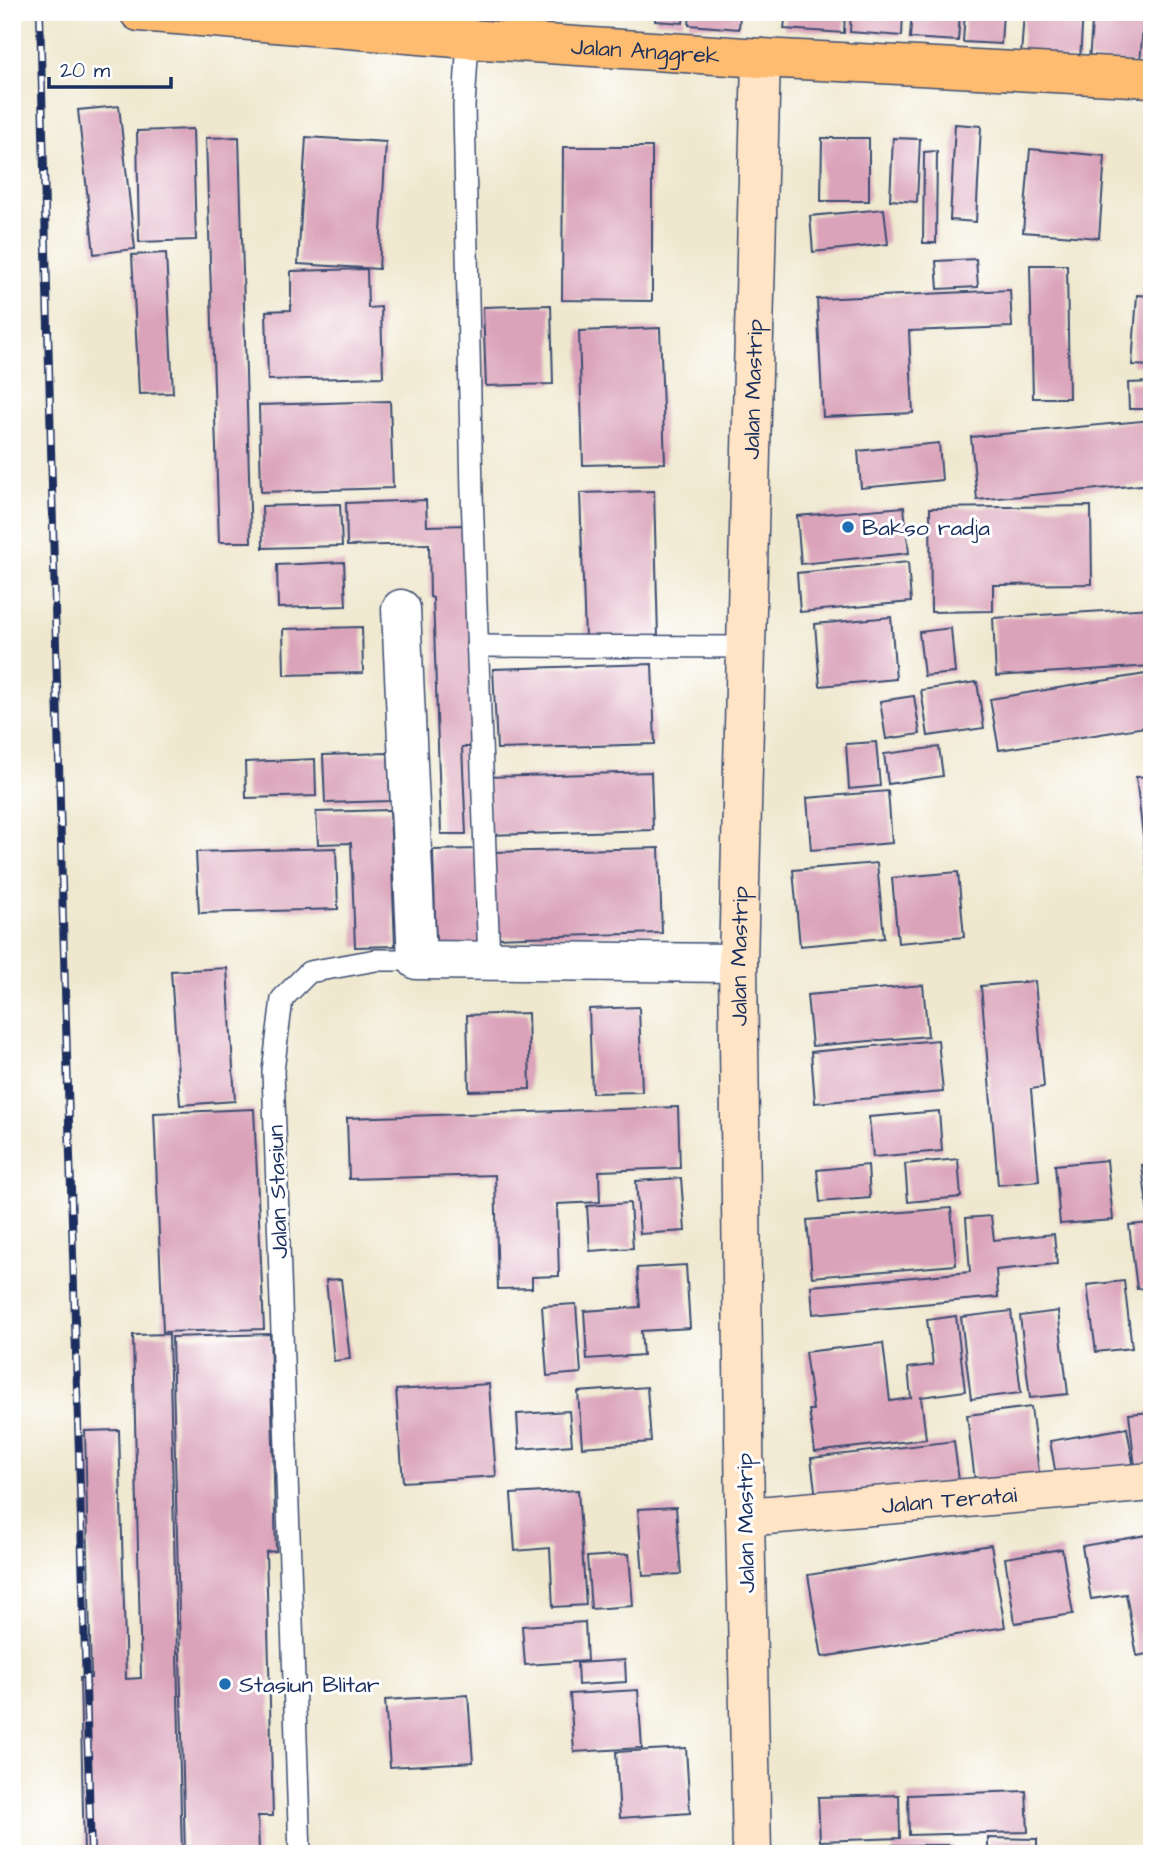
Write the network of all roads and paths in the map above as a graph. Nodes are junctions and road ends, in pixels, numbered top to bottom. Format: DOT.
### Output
graph roads {
  1 [pos="139,12"];
  2 [pos="345,20"];
  3 [pos="468,39"];
  4 [pos="761,58"];
  5 [pos="1152,78"];
  6 [pos="401,609"];
  7 [pos="477,646"];
  8 [pos="746,647"];
  9 [pos="417,960"];
  10 [pos="489,961"];
  11 [pos="738,962"];
  12 [pos="1152,1482"];
  13 [pos="745,1517"];
  14 [pos="300,1854"];
  15 [pos="752,1854"];
  1 -- 2 [label="main road, Jalan Anggrek"];
  2 -- 3 [label="main road, Jalan Anggrek"];
  3 -- 4 [label="main road, Jalan Anggrek"];
  3 -- 7 [label="lane"];
  4 -- 5 [label="main road, Jalan Anggrek"];
  4 -- 8 [label="main road, Jalan Mastrip"];
  6 -- 9 [label="street"];
  7 -- 8 [label="lane"];
  7 -- 10 [label="lane"];
  8 -- 11 [label="main road, Jalan Mastrip"];
  9 -- 10 [label="street, Jalan Stasiun"];
  9 -- 14 [label="lane, Jalan Stasiun"];
  10 -- 11 [label="street, Jalan Stasiun"];
  11 -- 13 [label="main road, Jalan Mastrip"];
  12 -- 13 [label="main road, Jalan Teratai"];
  13 -- 15 [label="main road, Jalan Mastrip"];
}
